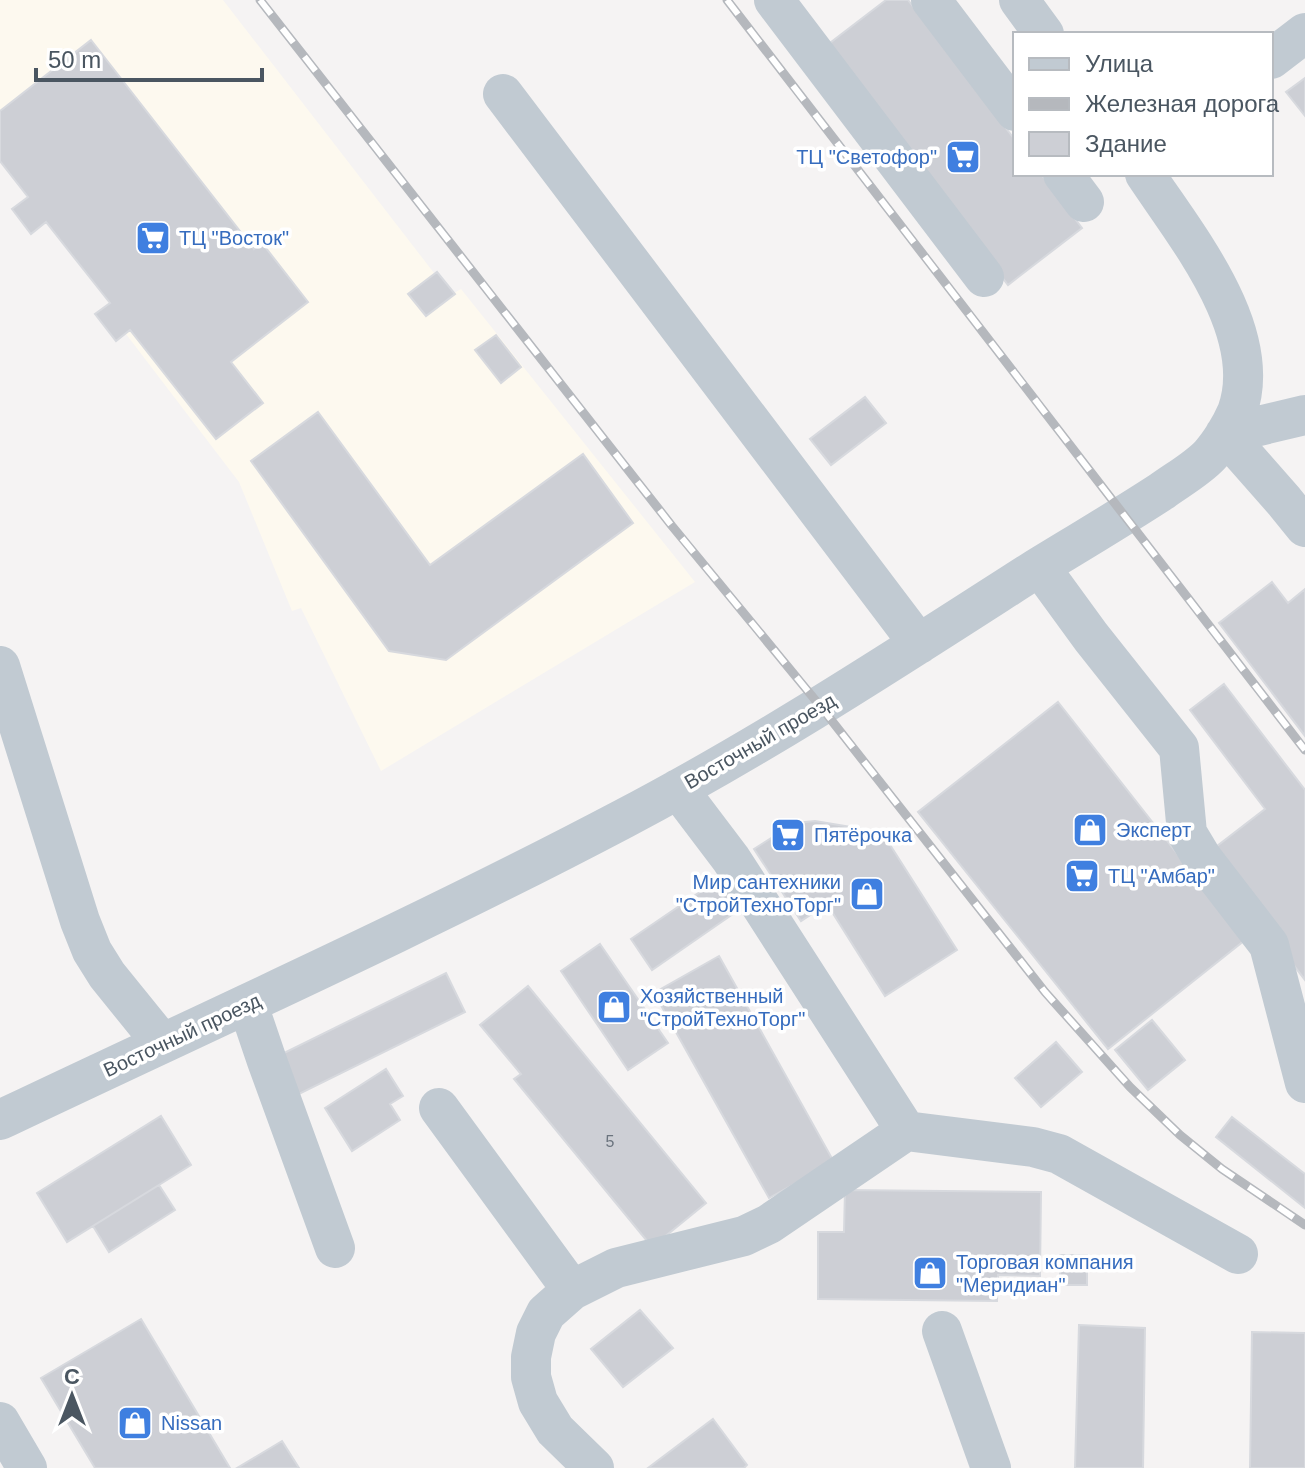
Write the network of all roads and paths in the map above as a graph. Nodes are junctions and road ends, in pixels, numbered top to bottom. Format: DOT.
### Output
graph roads {
  1 [pos="774,0"];
  2 [pos="931,0"];
  3 [pos="1019,0"];
  4 [pos="1043,32"];
  5 [pos="1305,33"];
  6 [pos="1273,57"];
  7 [pos="503,94"];
  8 [pos="1013,108"];
  9 [pos="1146,176"];
  10 [pos="984,277"];
  11 [pos="1305,415"];
  12 [pos="1225,434"];
  13 [pos="1305,527"];
  14 [pos="1040,567"];
  15 [pos="919,644"];
  16 [pos="0,666"];
  17 [pos="678,789"];
  18 [pos="248,1005"];
  19 [pos="162,1043"];
  20 [pos="1305,1083"];
  21 [pos="439,1108"];
  22 [pos="0,1120"];
  23 [pos="906,1131"];
  24 [pos="335,1248"];
  25 [pos="1238,1254"];
  26 [pos="572,1290"];
  27 [pos="942,1331"];
  28 [pos="0,1422"];
  29 [pos="27,1468"];
  30 [pos="594,1468"];
  31 [pos="991,1468"];
  1 -- 10 [label="street"];
  2 -- 8 [label="street"];
  3 -- 4 [label="street"];
  5 -- 6 [label="street"];
  7 -- 15 [label="street"];
  9 -- 12 [label="street, Восточный проезд"];
  11 -- 12 [label="street"];
  12 -- 13 [label="street"];
  12 -- 14 [label="street, Восточный проезд"];
  14 -- 15 [label="street, Восточный проезд"];
  14 -- 20 [label="street"];
  15 -- 17 [label="street, Восточный проезд"];
  16 -- 19 [label="street"];
  17 -- 18 [label="street, Восточный проезд"];
  17 -- 23 [label="street"];
  18 -- 19 [label="street, Восточный проезд"];
  18 -- 24 [label="street"];
  19 -- 22 [label="street, Восточный проезд"];
  21 -- 26 [label="street"];
  23 -- 25 [label="street"];
  23 -- 26 [label="street"];
  26 -- 30 [label="street"];
  27 -- 31 [label="street"];
  28 -- 29 [label="street"];
}
